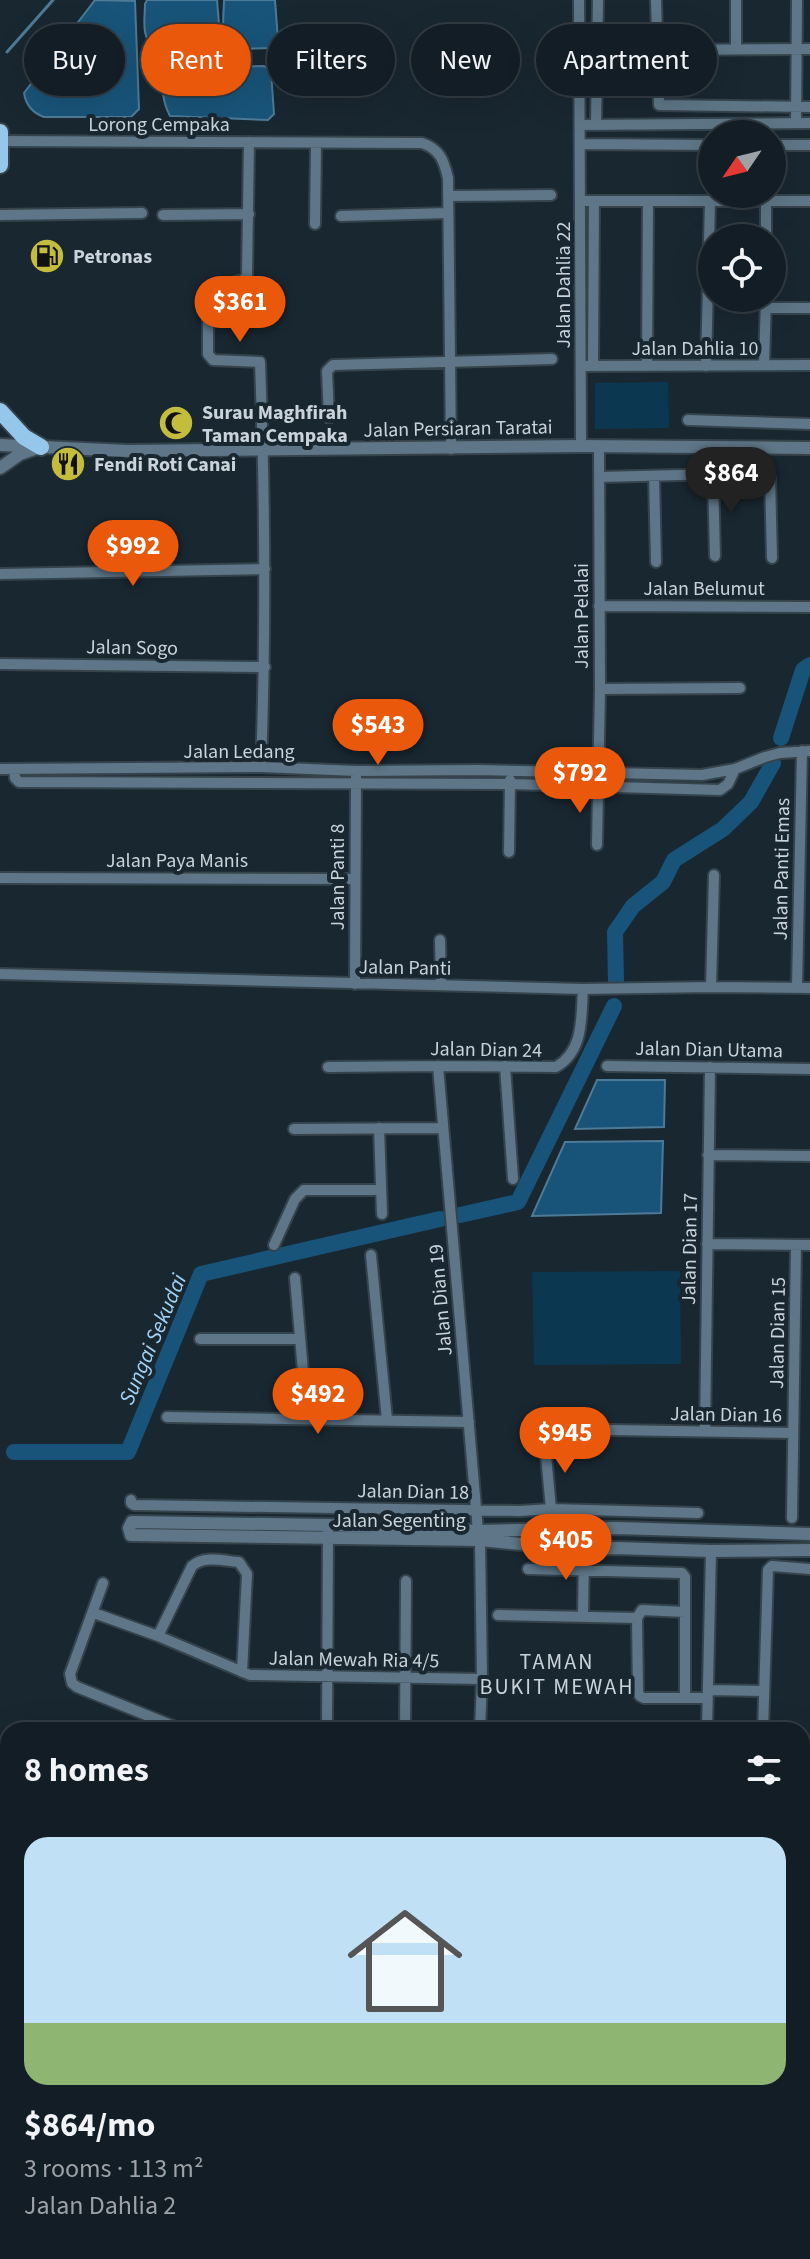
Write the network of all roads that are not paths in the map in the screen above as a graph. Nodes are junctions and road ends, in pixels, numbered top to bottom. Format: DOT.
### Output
graph roads {
  1 [pos="579,0"];
  2 [pos="598,0"];
  3 [pos="656,0"];
  4 [pos="736,0"];
  5 [pos="797,0"];
  6 [pos="656,24"];
  7 [pos="717,49"];
  8 [pos="736,49"];
  9 [pos="797,49"];
  10 [pos="810,49"];
  11 [pos="659,96"];
  12 [pos="796,107"];
  13 [pos="810,107"];
  14 [pos="796,123"];
  15 [pos="810,123"];
  16 [pos="596,124"];
  17 [pos="580,125"];
  18 [pos="0,132"];
  19 [pos="0,141"];
  20 [pos="249,142"];
  21 [pos="316,143"];
  22 [pos="580,144"];
  23 [pos="698,145"];
  24 [pos="786,145"];
  25 [pos="810,145"];
  26 [pos="0,165"];
  27 [pos="551,195"];
  28 [pos="448,196"];
  29 [pos="580,201"];
  30 [pos="594,201"];
  31 [pos="648,201"];
  32 [pos="698,201"];
  33 [pos="786,201"];
  34 [pos="810,201"];
  35 [pos="710,208"];
  36 [pos="142,213"];
  37 [pos="448,213"];
  38 [pos="249,214"];
  39 [pos="0,215"];
  40 [pos="163,215"];
  41 [pos="341,216"];
  42 [pos="315,224"];
  43 [pos="786,305"];
  44 [pos="810,308"];
  45 [pos="766,312"];
  46 [pos="552,359"];
  47 [pos="450,361"];
  48 [pos="764,365"];
  49 [pos="810,365"];
  50 [pos="587,366"];
  51 [pos="647,366"];
  52 [pos="706,366"];
  53 [pos="0,411"];
  54 [pos="329,418"];
  55 [pos="688,420"];
  56 [pos="810,424"];
  57 [pos="0,445"];
  58 [pos="581,446"];
  59 [pos="599,446"];
  60 [pos="41,447"];
  61 [pos="810,448"];
  62 [pos="263,449"];
  63 [pos="451,449"];
  64 [pos="0,468"];
  65 [pos="713,474"];
  66 [pos="654,476"];
  67 [pos="599,477"];
  68 [pos="715,556"];
  69 [pos="772,558"];
  70 [pos="656,562"];
  71 [pos="265,569"];
  72 [pos="0,574"];
  73 [pos="599,606"];
  74 [pos="810,607"];
  75 [pos="0,664"];
  76 [pos="265,667"];
  77 [pos="740,688"];
  78 [pos="600,689"];
  79 [pos="806,751"];
  80 [pos="261,767"];
  81 [pos="806,768"];
  82 [pos="0,769"];
  83 [pos="14,769"];
  84 [pos="735,769"];
  85 [pos="510,770"];
  86 [pos="356,771"];
  87 [pos="598,780"];
  88 [pos="355,784"];
  89 [pos="510,784"];
  90 [pos="597,845"];
  91 [pos="804,846"];
  92 [pos="509,852"];
  93 [pos="714,875"];
  94 [pos="0,878"];
  95 [pos="354,879"];
  96 [pos="440,940"];
  97 [pos="0,974"];
  98 [pos="355,984"];
  99 [pos="441,985"];
  100 [pos="711,987"];
  101 [pos="797,987"];
  102 [pos="810,988"];
  103 [pos="583,989"];
  104 [pos="438,1066"];
  105 [pos="505,1066"];
  106 [pos="607,1066"];
  107 [pos="328,1067"];
  108 [pos="710,1067"];
  109 [pos="810,1069"];
  110 [pos="379,1128"];
  111 [pos="443,1128"];
  112 [pos="294,1129"];
  113 [pos="708,1155"];
  114 [pos="810,1156"];
  115 [pos="513,1179"];
  116 [pos="381,1190"];
  117 [pos="382,1214"];
  118 [pos="707,1244"];
  119 [pos="274,1245"];
  120 [pos="796,1245"];
  121 [pos="810,1245"];
  122 [pos="371,1255"];
  123 [pos="295,1278"];
  124 [pos="200,1339"];
  125 [pos="300,1339"];
  126 [pos="167,1417"];
  127 [pos="307,1419"];
  128 [pos="387,1420"];
  129 [pos="469,1422"];
  130 [pos="705,1431"];
  131 [pos="793,1433"];
  132 [pos="131,1500"];
  133 [pos="476,1509"];
  134 [pos="551,1509"];
  135 [pos="698,1513"];
  136 [pos="792,1518"];
  137 [pos="328,1525"];
  138 [pos="610,1529"];
  139 [pos="668,1529"];
  140 [pos="810,1534"];
  141 [pos="479,1536"];
  142 [pos="328,1539"];
  143 [pos="615,1548"];
  144 [pos="584,1550"];
  145 [pos="667,1550"];
  146 [pos="810,1550"];
  147 [pos="711,1551"];
  148 [pos="528,1569"];
  149 [pos="810,1569"];
  150 [pos="584,1570"];
  151 [pos="406,1581"];
  152 [pos="103,1583"];
  153 [pos="685,1612"];
  154 [pos="94,1613"];
  155 [pos="498,1615"];
  156 [pos="583,1616"];
  157 [pos="637,1618"];
  158 [pos="158,1636"];
  159 [pos="242,1672"];
  160 [pos="327,1676"];
  161 [pos="406,1677"];
  162 [pos="482,1679"];
  163 [pos="763,1691"];
  164 [pos="708,1694"];
  165 [pos="685,1698"];
  166 [pos="163,1722"];
  167 [pos="327,1722"];
  168 [pos="405,1722"];
  169 [pos="480,1722"];
  170 [pos="707,1722"];
  171 [pos="763,1722"];
  1 -- 17 [label="street, Jalan Dahlia 22"];
  2 -- 16 [label="street"];
  3 -- 6 [label="street"];
  4 -- 8 [label="street"];
  5 -- 9 [label="street"];
  7 -- 8 [label="street"];
  8 -- 9 [label="street"];
  9 -- 10 [label="street"];
  9 -- 12 [label="street"];
  11 -- 12 [label="street"];
  12 -- 13 [label="street"];
  12 -- 14 [label="street"];
  14 -- 15 [label="street"];
  14 -- 16 [label="street"];
  16 -- 17 [label="street"];
  17 -- 22 [label="street, Jalan Dahlia 22"];
  18 -- 19 [label="main road"];
  19 -- 20 [label="street, Lorong Cempaka"];
  19 -- 26 [label="main road"];
  20 -- 21 [label="street, Lorong Cempaka"];
  20 -- 38 [label="street"];
  21 -- 28 [label="street, Lorong Cempaka"];
  21 -- 42 [label="street"];
  22 -- 23 [label="street"];
  22 -- 29 [label="street, Jalan Dahlia 22"];
  24 -- 25 [label="street"];
  27 -- 28 [label="street"];
  28 -- 37 [label="street, Lorong Cempaka"];
  29 -- 30 [label="street"];
  29 -- 50 [label="street, Jalan Dahlia 22"];
  30 -- 31 [label="street"];
  30 -- 50 [label="street"];
  31 -- 32 [label="street"];
  31 -- 51 [label="street"];
  33 -- 34 [label="street"];
  35 -- 52 [label="street"];
  36 -- 39 [label="street"];
  37 -- 41 [label="street"];
  37 -- 47 [label="street, Lorong Cempaka"];
  38 -- 40 [label="street"];
  38 -- 62 [label="street"];
  43 -- 44 [label="street"];
  45 -- 48 [label="street"];
  46 -- 47 [label="street"];
  47 -- 54 [label="street"];
  47 -- 63 [label="street, Lorong Cempaka"];
  48 -- 49 [label="street, Jalan Dahlia 10"];
  48 -- 52 [label="street, Jalan Dahlia 10"];
  50 -- 51 [label="street, Jalan Dahlia 10"];
  50 -- 58 [label="street, Jalan Dahlia 22"];
  51 -- 52 [label="street, Jalan Dahlia 10"];
  53 -- 60 [label="main road"];
  55 -- 56 [label="street"];
  57 -- 60 [label="street, Jalan Persiaran Taratai"];
  58 -- 59 [label="street, Jalan Persiaran Taratai"];
  58 -- 63 [label="street, Jalan Persiaran Taratai"];
  59 -- 61 [label="street, Jalan Persiaran Taratai"];
  59 -- 67 [label="street, Jalan Pelalai"];
  60 -- 62 [label="street, Jalan Persiaran Taratai"];
  60 -- 64 [label="street"];
  62 -- 63 [label="street, Jalan Persiaran Taratai"];
  62 -- 71 [label="street"];
  65 -- 66 [label="street"];
  65 -- 68 [label="street"];
  65 -- 69 [label="street"];
  66 -- 67 [label="street"];
  66 -- 70 [label="street"];
  67 -- 73 [label="street, Jalan Pelalai"];
  71 -- 72 [label="street"];
  71 -- 76 [label="street"];
  73 -- 74 [label="street, Jalan Belumut"];
  73 -- 78 [label="street, Jalan Pelalai"];
  75 -- 76 [label="street, Jalan Sogo"];
  76 -- 80 [label="street"];
  77 -- 78 [label="street"];
  78 -- 87 [label="street, Jalan Pelalai"];
  79 -- 81 [label="street, Jalan Panti Emas"];
  79 -- 84 [label="street, Jalan Ledang"];
  80 -- 83 [label="street, Jalan Ledang"];
  80 -- 86 [label="street, Jalan Ledang"];
  81 -- 91 [label="street, Jalan Panti Emas"];
  82 -- 83 [label="street, Jalan Ledang"];
  83 -- 88 [label="street"];
  84 -- 87 [label="street, Jalan Ledang"];
  84 -- 87 [label="street"];
  85 -- 86 [label="street, Jalan Ledang"];
  85 -- 87 [label="street, Jalan Ledang"];
  85 -- 89 [label="street"];
  86 -- 88 [label="street, Jalan Panti 8"];
  87 -- 89 [label="street"];
  87 -- 90 [label="street, Jalan Pelalai"];
  88 -- 89 [label="street"];
  88 -- 95 [label="street, Jalan Panti 8"];
  89 -- 92 [label="street"];
  91 -- 101 [label="street, Jalan Panti Emas"];
  93 -- 100 [label="street"];
  94 -- 95 [label="street, Jalan Paya Manis"];
  95 -- 98 [label="street, Jalan Panti 8"];
  96 -- 99 [label="street"];
  97 -- 98 [label="street, Jalan Panti"];
  98 -- 99 [label="street, Jalan Panti"];
  99 -- 103 [label="street, Jalan Panti"];
  100 -- 101 [label="street, Jalan Panti"];
  100 -- 103 [label="street, Jalan Panti"];
  101 -- 102 [label="street, Jalan Panti"];
  103 -- 105 [label="street, Jalan Dian 24"];
  104 -- 105 [label="street, Jalan Dian 24"];
  104 -- 107 [label="street, Jalan Dian 24"];
  104 -- 111 [label="street, Jalan Dian 19"];
  105 -- 115 [label="street"];
  106 -- 108 [label="street, Jalan Dian Utama"];
  108 -- 109 [label="street, Jalan Dian Utama"];
  108 -- 113 [label="street, Jalan Dian 17"];
  110 -- 111 [label="street"];
  110 -- 112 [label="street"];
  110 -- 116 [label="street"];
  111 -- 129 [label="street, Jalan Dian 19"];
  113 -- 114 [label="street"];
  113 -- 118 [label="street, Jalan Dian 17"];
  116 -- 117 [label="street"];
  116 -- 119 [label="street"];
  118 -- 120 [label="street"];
  118 -- 130 [label="street, Jalan Dian 17"];
  120 -- 121 [label="street"];
  120 -- 131 [label="street, Jalan Dian 15"];
  122 -- 128 [label="street"];
  123 -- 125 [label="street"];
  124 -- 125 [label="street"];
  125 -- 127 [label="street"];
  126 -- 127 [label="street"];
  127 -- 128 [label="street"];
  128 -- 129 [label="street"];
  129 -- 133 [label="street, Jalan Dian 19"];
  130 -- 131 [label="street, Jalan Dian 16"];
  130 -- 134 [label="street, Jalan Dian 16"];
  131 -- 136 [label="street, Jalan Dian 15"];
  132 -- 133 [label="street, Jalan Dian 18"];
  133 -- 134 [label="street, Jalan Dian 18"];
  133 -- 141 [label="street, Jalan Dian 19"];
  134 -- 135 [label="street, Jalan Dian 18"];
  137 -- 141 [label="street, Jalan Segenting"];
  137 -- 142 [label="street"];
  137 -- 142 [label="street, Jalan Segenting"];
  138 -- 139 [label="street, Jalan Segenting"];
  138 -- 141 [label="street, Jalan Segenting"];
  138 -- 143 [label="street"];
  139 -- 140 [label="street, Jalan Segenting"];
  139 -- 145 [label="street"];
  141 -- 142 [label="street, Jalan Segenting"];
  141 -- 144 [label="street, Jalan Segenting"];
  141 -- 162 [label="street, Jalan Dian 19"];
  142 -- 160 [label="street"];
  143 -- 144 [label="street, Jalan Segenting"];
  143 -- 145 [label="street, Jalan Segenting"];
  144 -- 150 [label="street"];
  145 -- 147 [label="street, Jalan Segenting"];
  146 -- 147 [label="street, Jalan Segenting"];
  147 -- 164 [label="street"];
  148 -- 150 [label="street"];
  149 -- 163 [label="street"];
  150 -- 153 [label="street"];
  150 -- 156 [label="street"];
  151 -- 161 [label="street"];
  152 -- 154 [label="street"];
  153 -- 157 [label="street"];
  153 -- 165 [label="street"];
  154 -- 158 [label="street, Jalan Mewah Ria 4/5"];
  154 -- 166 [label="street"];
  155 -- 156 [label="street"];
  156 -- 157 [label="street"];
  157 -- 165 [label="street"];
  158 -- 159 [label="street, Jalan Mewah Ria 4/5"];
  158 -- 159 [label="street"];
  159 -- 160 [label="street, Jalan Mewah Ria 4/5"];
  160 -- 161 [label="street, Jalan Mewah Ria 4/5"];
  160 -- 167 [label="street"];
  161 -- 162 [label="street, Jalan Mewah Ria 4/5"];
  161 -- 168 [label="street"];
  162 -- 169 [label="street, Jalan Dian 19"];
  163 -- 164 [label="street"];
  163 -- 171 [label="street"];
  164 -- 165 [label="street"];
  164 -- 170 [label="street"];
}
